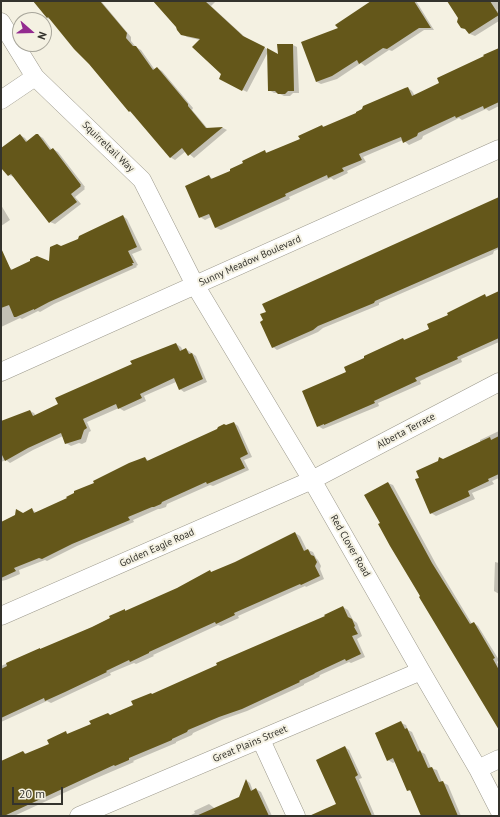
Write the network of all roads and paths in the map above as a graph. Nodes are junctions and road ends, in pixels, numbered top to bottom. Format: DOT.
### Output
graph roads {
  1 [pos="1,22"];
  2 [pos="35,77"];
  3 [pos="1,100"];
  4 [pos="499,149"];
  5 [pos="195,285"];
  6 [pos="1,372"];
  7 [pos="499,382"];
  8 [pos="312,480"];
  9 [pos="1,616"];
  10 [pos="421,672"];
  11 [pos="261,740"];
  12 [pos="499,759"];
  13 [pos="478,769"];
  14 [pos="499,810"];
  15 [pos="79,816"];
  16 [pos="296,816"];
  1 -- 2 [label="street, Squirreltail Way"];
  2 -- 3 [label="street"];
  2 -- 5 [label="street, Squirreltail Way"];
  4 -- 5 [label="street, Sunny Meadow Boulevard"];
  5 -- 6 [label="street, Sunny Meadow Boulevard"];
  5 -- 8 [label="street, Red Clover Road"];
  7 -- 8 [label="street, Alberta Terrace"];
  8 -- 9 [label="street, Golden Eagle Road"];
  8 -- 10 [label="street, Red Clover Road"];
  10 -- 11 [label="street, Great Plains Street"];
  10 -- 13 [label="street, Red Clover Road"];
  11 -- 15 [label="street, Great Plains Street"];
  11 -- 16 [label="street"];
  12 -- 13 [label="street"];
  13 -- 14 [label="street, Red Clover Road"];
}
